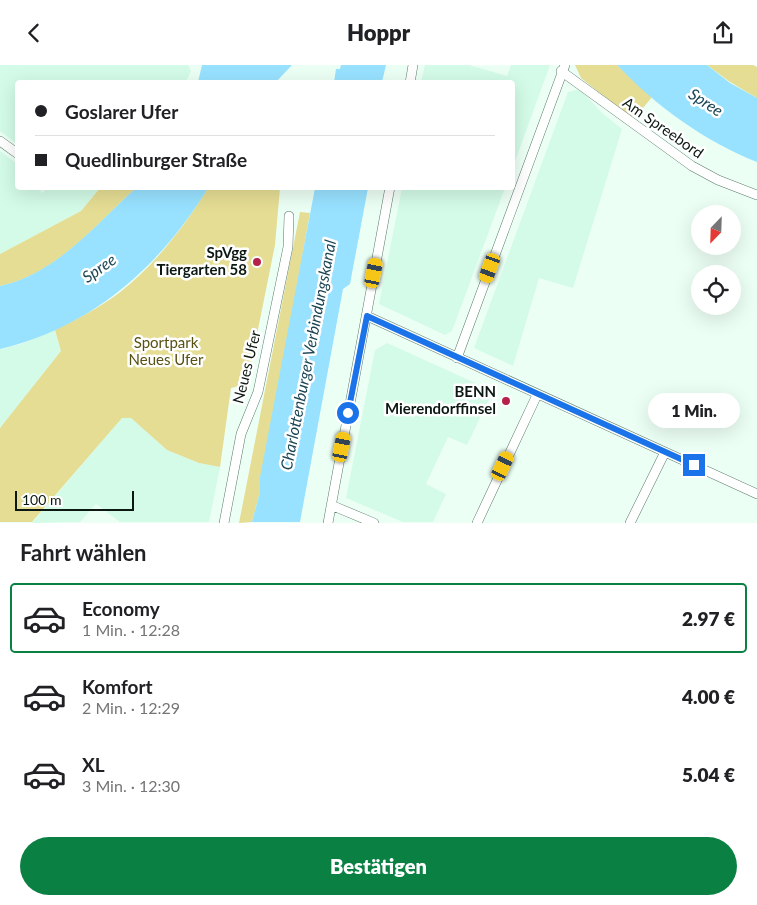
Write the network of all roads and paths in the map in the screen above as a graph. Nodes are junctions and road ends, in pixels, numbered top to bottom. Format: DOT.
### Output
graph roads {
  1 [pos="413,65"];
  2 [pos="563,68"];
  3 [pos="410,80"];
  4 [pos="0,141"];
  5 [pos="15,152"];
  6 [pos="389,190"];
  7 [pos="757,195"];
  8 [pos="289,216"];
  9 [pos="367,316"];
  10 [pos="457,358"];
  11 [pos="537,395"];
  12 [pos="665,452"];
  13 [pos="757,495"];
  14 [pos="331,505"];
  15 [pos="224,523"];
  16 [pos="328,523"];
  17 [pos="374,523"];
  18 [pos="477,523"];
  19 [pos="630,523"];
  1 -- 3 [label="street"];
  2 -- 7 [label="street, Am Spreebord"];
  2 -- 10 [label="street"];
  4 -- 5 [label="street"];
  6 -- 9 [label="street"];
  8 -- 15 [label="street, Neues Ufer"];
  9 -- 10 [label="street"];
  9 -- 14 [label="street"];
  10 -- 11 [label="street"];
  11 -- 12 [label="street"];
  11 -- 18 [label="street"];
  12 -- 13 [label="street"];
  12 -- 19 [label="street"];
  14 -- 16 [label="street"];
  14 -- 17 [label="street"];
}
